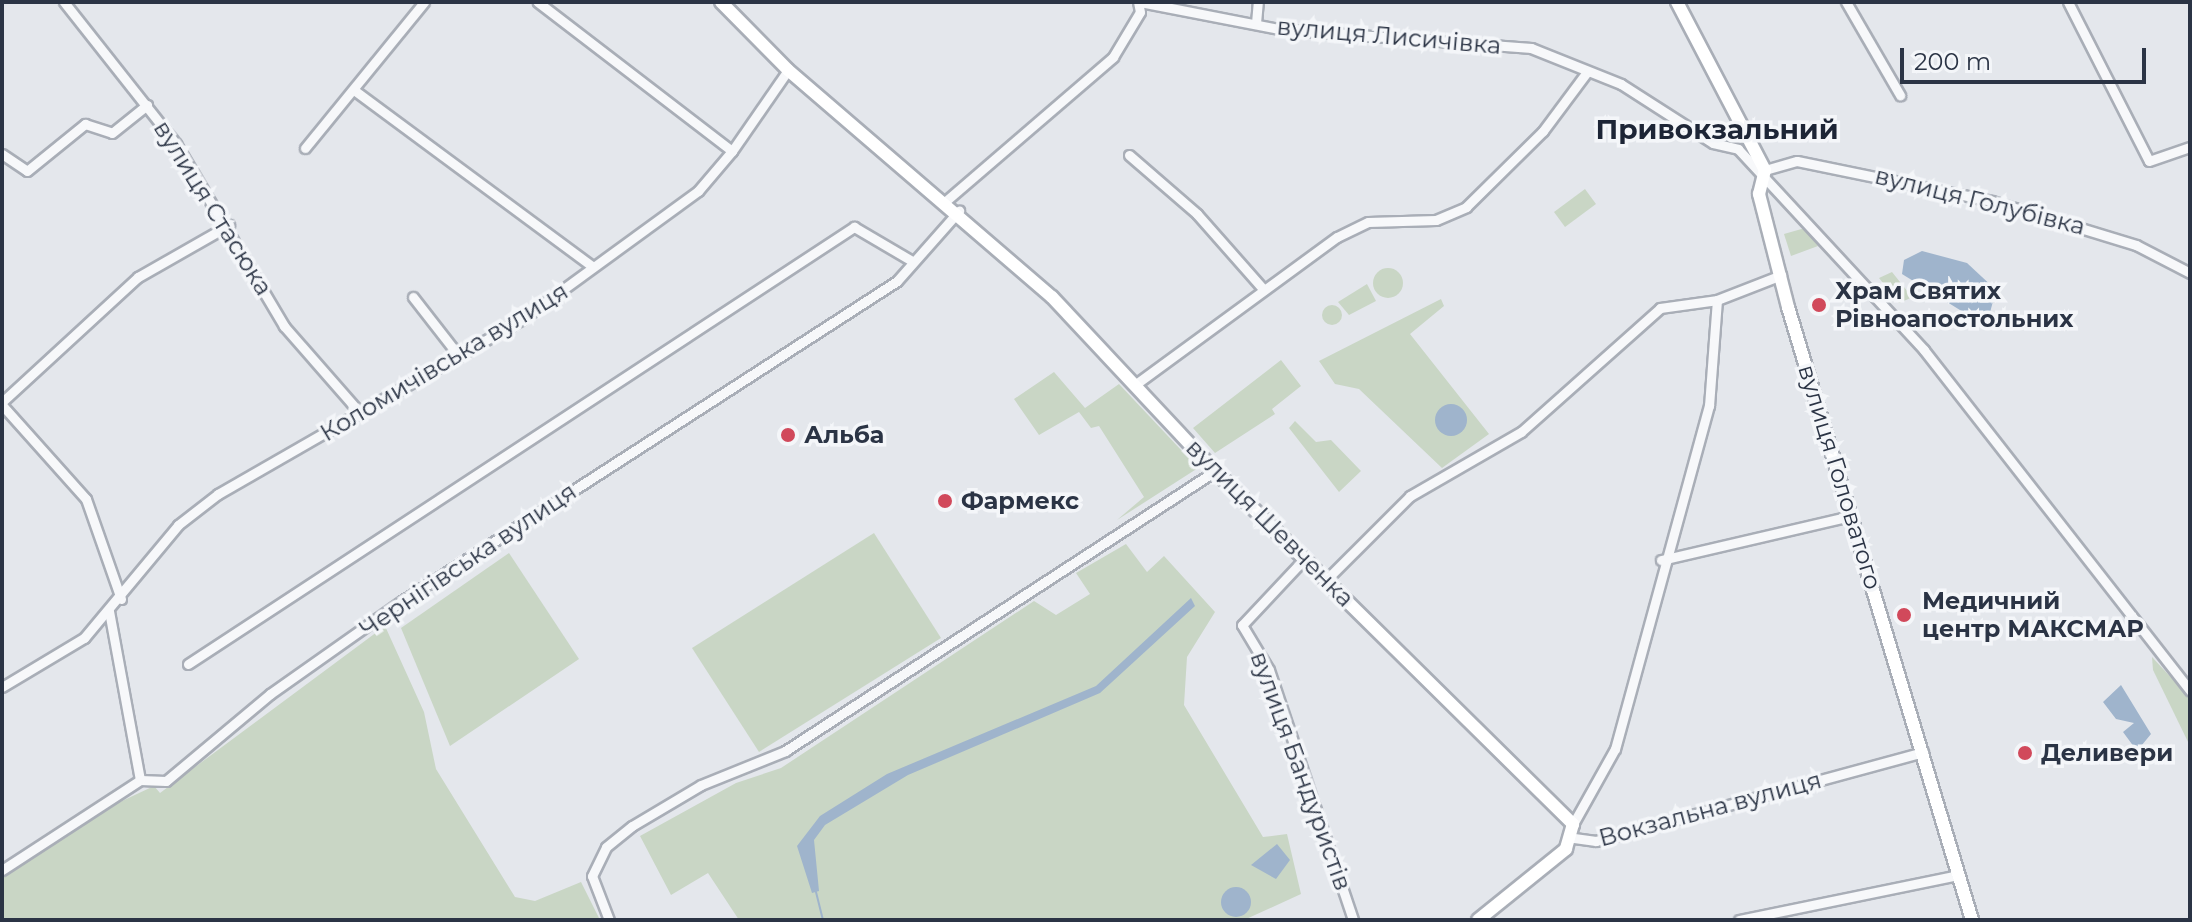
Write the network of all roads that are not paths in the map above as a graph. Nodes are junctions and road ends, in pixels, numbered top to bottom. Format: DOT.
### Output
graph roads {
  1 [pos="64,2"];
  2 [pos="424,2"];
  3 [pos="538,2"];
  4 [pos="721,2"];
  5 [pos="1139,2"];
  6 [pos="1258,2"];
  7 [pos="1677,2"];
  8 [pos="1846,2"];
  9 [pos="2068,2"];
  10 [pos="1256,23"];
  11 [pos="788,70"];
  12 [pos="1587,72"];
  13 [pos="354,90"];
  14 [pos="1900,95"];
  15 [pos="147,105"];
  16 [pos="2190,147"];
  17 [pos="305,148"];
  18 [pos="732,151"];
  19 [pos="2,154"];
  20 [pos="1129,155"];
  21 [pos="1765,170"];
  22 [pos="947,200"];
  23 [pos="959,211"];
  24 [pos="229,225"];
  25 [pos="912,261"];
  26 [pos="593,267"];
  27 [pos="2190,273"];
  28 [pos="1781,275"];
  29 [pos="1264,290"];
  30 [pos="413,297"];
  31 [pos="1717,300"];
  32 [pos="459,356"];
  33 [pos="1136,384"];
  34 [pos="2,404"];
  35 [pos="361,414"];
  36 [pos="1215,471"];
  37 [pos="1850,516"];
  38 [pos="1305,558"];
  39 [pos="1661,560"];
  40 [pos="1327,579"];
  41 [pos="121,599"];
  42 [pos="109,611"];
  43 [pos="188,664"];
  44 [pos="2,687"];
  45 [pos="2190,691"];
  46 [pos="1923,752"];
  47 [pos="140,780"];
  48 [pos="1573,824"];
  49 [pos="1574,838"];
  50 [pos="2,870"];
  51 [pos="1959,875"];
  52 [pos="609,920"];
  53 [pos="1353,920"];
  54 [pos="1478,920"];
  55 [pos="1739,920"];
  56 [pos="1972,920"];
  1 -- 15 [label="street, вулиця Стасюка"];
  2 -- 13 [label="street"];
  3 -- 18 [label="street"];
  4 -- 11 [label="main road, вулиця Шевченка"];
  5 -- 10 [label="street, вулиця Лисичівка"];
  5 -- 22 [label="street"];
  6 -- 10 [label="street"];
  7 -- 21 [label="main road"];
  8 -- 14 [label="street"];
  9 -- 16 [label="street"];
  10 -- 12 [label="street, вулиця Лисичівка"];
  11 -- 18 [label="street, Коломичівська вулиця"];
  11 -- 22 [label="main road, вулиця Шевченка"];
  12 -- 21 [label="street, вулиця Лисичівка"];
  12 -- 29 [label="street"];
  13 -- 17 [label="street"];
  13 -- 26 [label="street"];
  15 -- 19 [label="street"];
  15 -- 24 [label="street, вулиця Стасюка"];
  18 -- 26 [label="street, Коломичівська вулиця"];
  20 -- 29 [label="street"];
  21 -- 27 [label="street, вулиця Голубівка"];
  21 -- 28 [label="main road, вулиця Головатого"];
  21 -- 45 [label="street"];
  22 -- 23 [label="main road, вулиця Шевченка"];
  23 -- 25 [label="street"];
  23 -- 33 [label="main road, вулиця Шевченка"];
  24 -- 34 [label="street"];
  24 -- 35 [label="street, вулиця Стасюка"];
  25 -- 43 [label="street"];
  25 -- 47 [label="street, Чернігівська вулиця"];
  26 -- 32 [label="street, Коломичівська вулиця"];
  28 -- 31 [label="street"];
  28 -- 37 [label="main road, вулиця Головатого"];
  29 -- 33 [label="street"];
  30 -- 32 [label="street"];
  31 -- 39 [label="street"];
  31 -- 40 [label="street"];
  32 -- 35 [label="street, Коломичівська вулиця"];
  33 -- 36 [label="main road, вулиця Шевченка"];
  34 -- 41 [label="street"];
  35 -- 41 [label="street, Коломичівська вулиця"];
  36 -- 38 [label="main road, вулиця Шевченка"];
  36 -- 52 [label="street"];
  37 -- 39 [label="street"];
  37 -- 46 [label="main road, вулиця Головатого"];
  38 -- 40 [label="main road, вулиця Шевченка"];
  38 -- 53 [label="street, вулиця Бандуристів"];
  39 -- 48 [label="street"];
  40 -- 48 [label="main road, вулиця Шевченка"];
  41 -- 42 [label="street, Коломичівська вулиця"];
  42 -- 44 [label="street, Коломичівська вулиця"];
  42 -- 47 [label="street"];
  46 -- 49 [label="street, Вокзальна вулиця"];
  46 -- 51 [label="main road, вулиця Головатого"];
  47 -- 50 [label="street"];
  48 -- 49 [label="main road"];
  49 -- 54 [label="main road, Вокзальна вулиця"];
  51 -- 55 [label="street"];
  51 -- 56 [label="main road, вулиця Головатого"];
}
